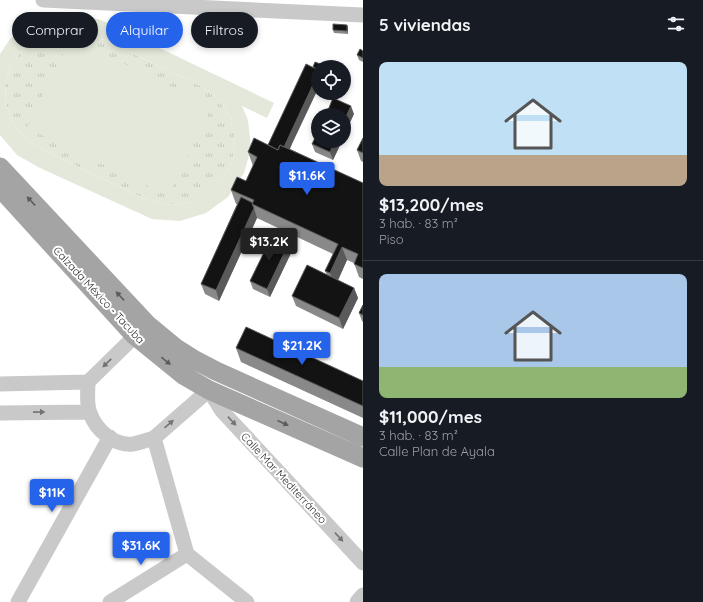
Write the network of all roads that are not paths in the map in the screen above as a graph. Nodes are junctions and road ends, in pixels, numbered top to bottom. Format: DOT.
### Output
graph roads {
  1 [pos="43,0"];
  2 [pos="140,2"];
  3 [pos="318,7"];
  4 [pos="363,15"];
  5 [pos="0,167"];
  6 [pos="0,188"];
  7 [pos="141,330"];
  8 [pos="88,382"];
  9 [pos="0,384"];
  10 [pos="209,390"];
  11 [pos="89,412"];
  12 [pos="0,413"];
  13 [pos="110,437"];
  14 [pos="363,437"];
  15 [pos="154,438"];
  16 [pos="363,458"];
  17 [pos="187,554"];
  18 [pos="363,563"];
  19 [pos="363,595"];
  20 [pos="18,602"];
  21 [pos="110,602"];
  22 [pos="247,602"];
  23 [pos="358,602"];
  1 -- 2 [label="street"];
  2 -- 3 [label="street"];
  3 -- 4 [label="street"];
  7 -- 5 [label="main road, Calzada México - Tacuba, one-way"];
  6 -- 7 [label="main road, Calzada México - Tacuba"];
  7 -- 8 [label="street, one-way"];
  7 -- 10 [label="main road, Calzada México - Tacuba, one-way"];
  7 -- 14 [label="main road, Calzada México - Tacuba"];
  8 -- 9 [label="street"];
  8 -- 11 [label="street"];
  15 -- 10 [label="street, one-way"];
  10 -- 16 [label="main road, Calzada México - Tacuba, one-way"];
  10 -- 18 [label="street, Calle Mar Mediterráneo, one-way"];
  12 -- 11 [label="street, one-way"];
  11 -- 13 [label="street"];
  13 -- 15 [label="street"];
  13 -- 20 [label="street"];
  15 -- 17 [label="street"];
  17 -- 21 [label="street"];
  17 -- 22 [label="street"];
  19 -- 23 [label="street"];
}
